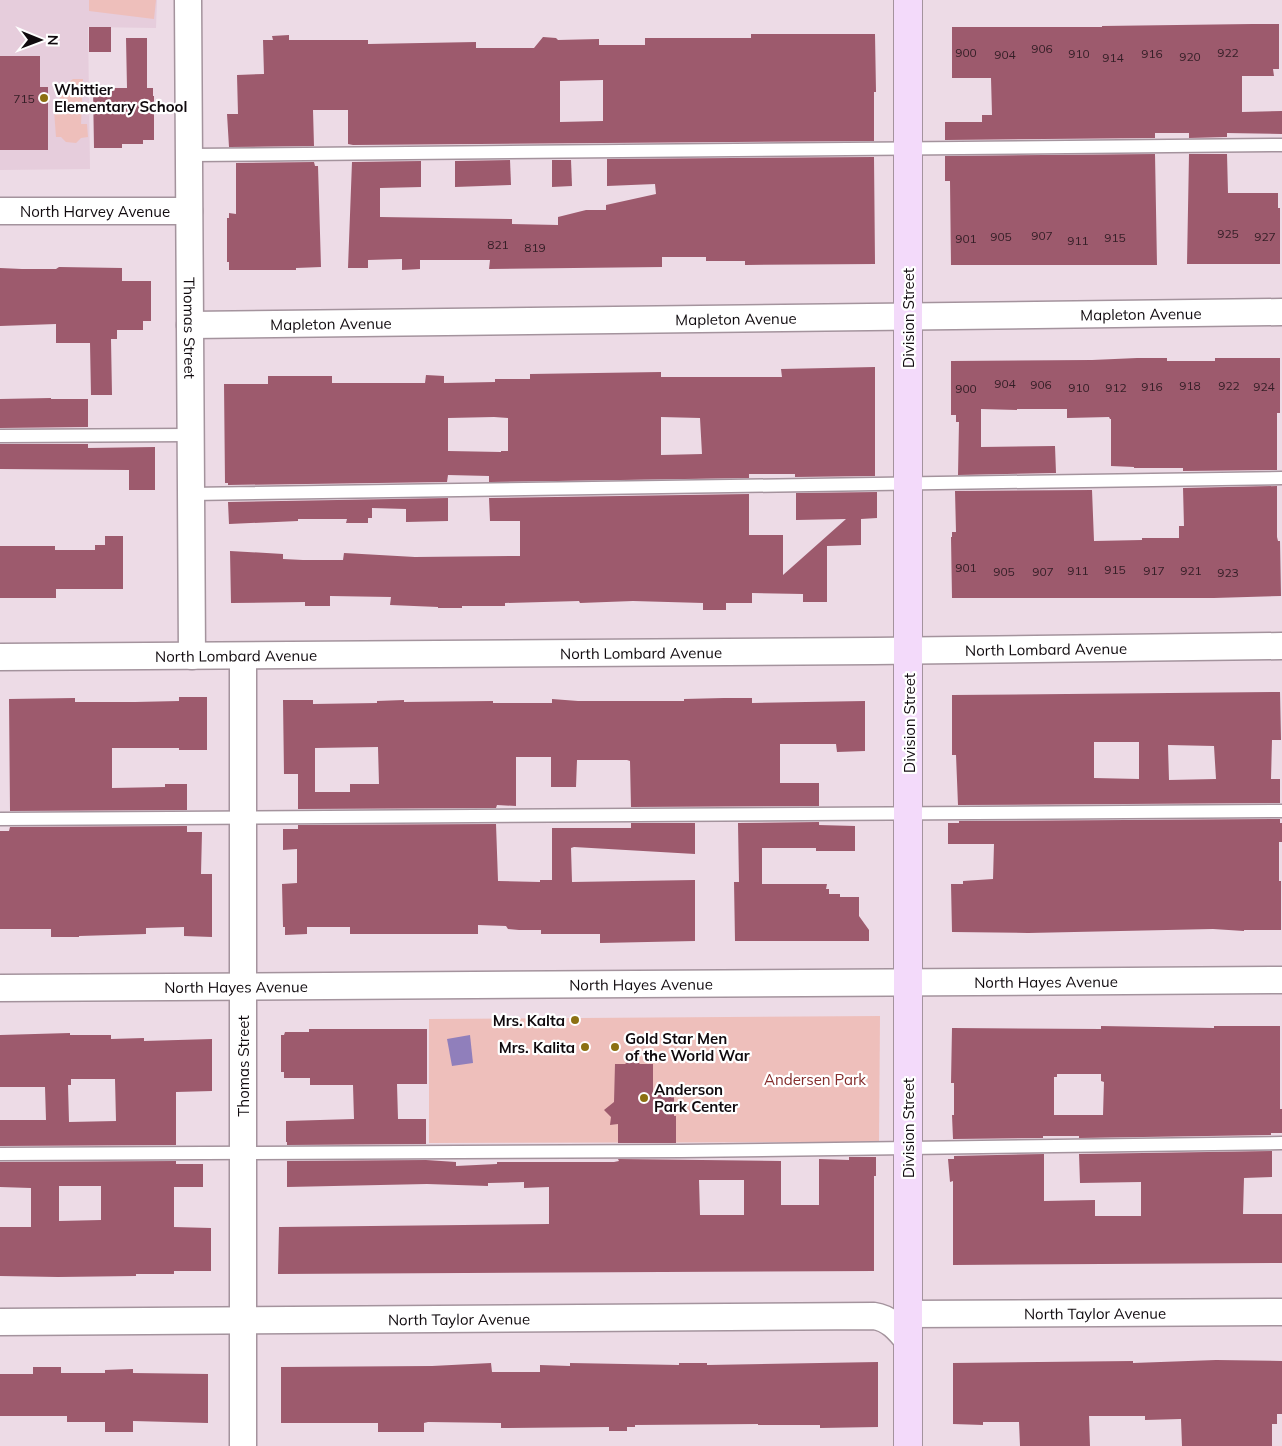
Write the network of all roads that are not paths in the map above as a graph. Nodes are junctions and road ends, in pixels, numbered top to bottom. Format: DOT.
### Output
graph roads {
  1 [pos="188,0"];
  2 [pos="908,0"];
  3 [pos="1282,145"];
  4 [pos="908,148"];
  5 [pos="189,155"];
  6 [pos="189,211"];
  7 [pos="0,212"];
  8 [pos="1282,312"];
  9 [pos="908,316"];
  10 [pos="190,325"];
  11 [pos="190,435"];
  12 [pos="0,436"];
  13 [pos="1282,478"];
  14 [pos="909,483"];
  15 [pos="191,494"];
  16 [pos="1282,646"];
  17 [pos="909,650"];
  18 [pos="192,656"];
  19 [pos="243,656"];
  20 [pos="0,657"];
  21 [pos="1282,811"];
  22 [pos="909,815"];
  23 [pos="243,818"];
  24 [pos="0,819"];
  25 [pos="1282,980"];
  26 [pos="909,983"];
  27 [pos="243,986"];
  28 [pos="0,988"];
  29 [pos="1282,1143"];
  30 [pos="908,1147"];
  31 [pos="243,1153"];
  32 [pos="0,1154"];
  33 [pos="1282,1312"];
  34 [pos="907,1314"];
  35 [pos="243,1321"];
  36 [pos="0,1322"];
  37 [pos="908,1341"];
  38 [pos="243,1446"];
  39 [pos="908,1446"];
  1 -- 5 [label="street, Thomas Street"];
  2 -- 4 [label="street, Division Street"];
  3 -- 4 [label="lane"];
  4 -- 5 [label="lane"];
  4 -- 9 [label="street, Division Street"];
  5 -- 6 [label="street, Thomas Street"];
  6 -- 7 [label="street, North Harvey Avenue"];
  6 -- 10 [label="street, Thomas Street"];
  8 -- 9 [label="street, Mapleton Avenue"];
  9 -- 10 [label="street, Mapleton Avenue"];
  9 -- 14 [label="street, Division Street"];
  10 -- 11 [label="street, Thomas Street"];
  11 -- 12 [label="lane"];
  11 -- 15 [label="street, Thomas Street"];
  13 -- 14 [label="lane"];
  14 -- 15 [label="lane"];
  14 -- 17 [label="street, Division Street"];
  15 -- 18 [label="street, Thomas Street"];
  16 -- 17 [label="street, North Lombard Avenue"];
  17 -- 19 [label="street, North Lombard Avenue"];
  17 -- 22 [label="street, Division Street"];
  18 -- 19 [label="street, North Lombard Avenue"];
  18 -- 20 [label="street, North Lombard Avenue"];
  19 -- 23 [label="street, Thomas Street"];
  21 -- 22 [label="lane"];
  22 -- 23 [label="lane"];
  22 -- 26 [label="street, Division Street"];
  23 -- 24 [label="lane"];
  23 -- 27 [label="street, Thomas Street"];
  25 -- 26 [label="street, North Hayes Avenue"];
  26 -- 27 [label="street, North Hayes Avenue"];
  26 -- 30 [label="street, Division Street"];
  27 -- 28 [label="street, North Hayes Avenue"];
  27 -- 31 [label="street, Thomas Street"];
  29 -- 30 [label="lane"];
  30 -- 31 [label="lane"];
  30 -- 34 [label="street, Division Street"];
  31 -- 32 [label="lane"];
  31 -- 35 [label="street, Thomas Street"];
  33 -- 34 [label="street, North Taylor Avenue"];
  34 -- 37 [label="street, Division Street"];
  35 -- 36 [label="street, North Taylor Avenue"];
  35 -- 37 [label="street, North Taylor Avenue"];
  35 -- 38 [label="street, Thomas Street"];
  37 -- 39 [label="street, Division Street"];
}
